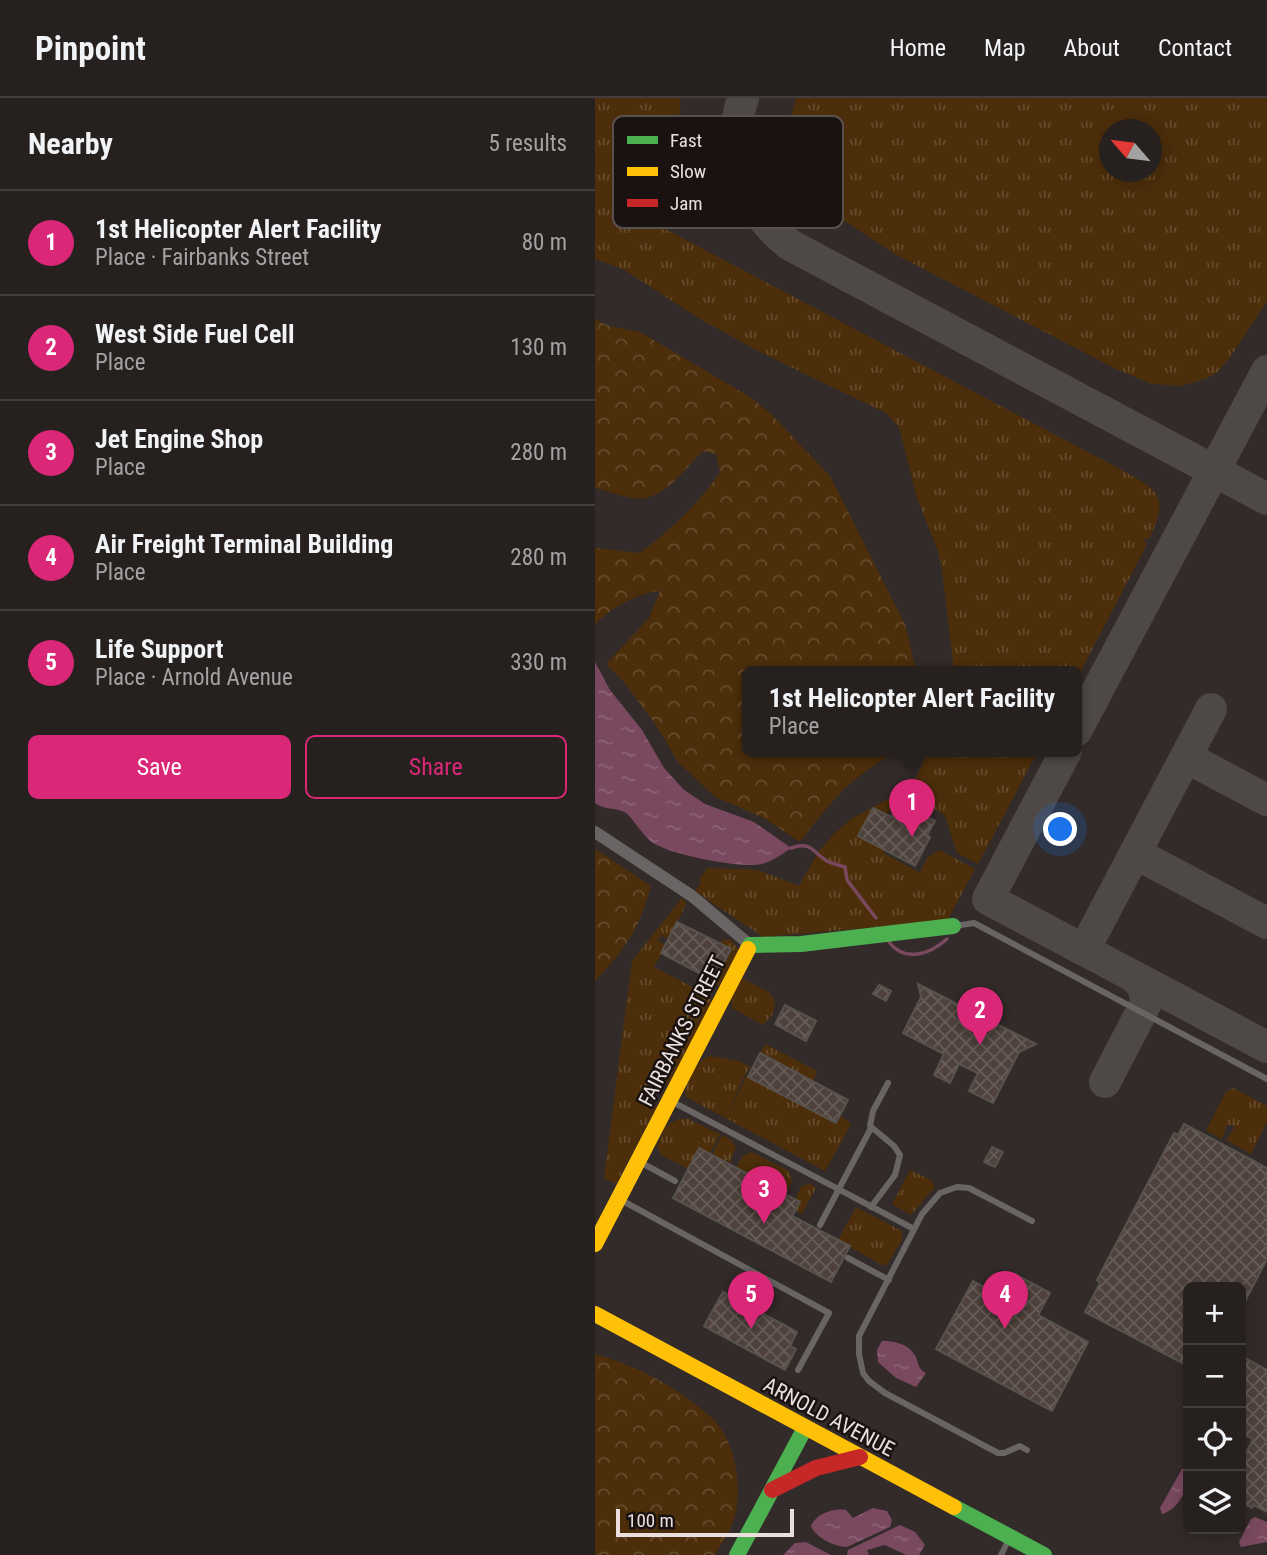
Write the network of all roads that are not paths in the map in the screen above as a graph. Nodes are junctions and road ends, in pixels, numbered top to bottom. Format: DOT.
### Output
graph roads {
  1 [pos="595,832"];
  2 [pos="953,926"];
  3 [pos="750,945"];
  4 [pos="1267,1079"];
  5 [pos="888,1083"];
  6 [pos="669,1100"];
  7 [pos="871,1128"];
  8 [pos="639,1161"];
  9 [pos="675,1181"];
  10 [pos="838,1189"];
  11 [pos="619,1199"];
  12 [pos="870,1206"];
  13 [pos="1032,1221"];
  14 [pos="820,1225"];
  15 [pos="914,1229"];
  16 [pos="595,1244"];
  17 [pos="848,1258"];
  18 [pos="889,1280"];
  19 [pos="595,1314"];
  20 [pos="798,1370"];
  21 [pos="805,1428"];
  22 [pos="1027,1450"];
  23 [pos="860,1457"];
  24 [pos="772,1490"];
  25 [pos="1010,1537"];
  26 [pos="737,1555"];
  27 [pos="1001,1555"];
  28 [pos="1044,1555"];
  1 -- 3 [label="street"];
  2 -- 3 [label="street, FAIRBANKS STREET"];
  2 -- 4 [label="lane"];
  3 -- 6 [label="street, FAIRBANKS STREET"];
  5 -- 7 [label="lane"];
  6 -- 8 [label="street, FAIRBANKS STREET"];
  6 -- 10 [label="lane"];
  7 -- 10 [label="lane"];
  7 -- 12 [label="lane"];
  8 -- 9 [label="lane"];
  8 -- 11 [label="street, FAIRBANKS STREET"];
  10 -- 12 [label="lane"];
  10 -- 14 [label="lane"];
  11 -- 16 [label="street, FAIRBANKS STREET"];
  11 -- 20 [label="lane"];
  12 -- 15 [label="lane"];
  13 -- 15 [label="lane"];
  15 -- 18 [label="lane"];
  17 -- 18 [label="lane"];
  18 -- 22 [label="lane"];
  19 -- 21 [label="street, ARNOLD AVENUE"];
  21 -- 23 [label="street, ARNOLD AVENUE"];
  21 -- 24 [label="street"];
  23 -- 24 [label="street"];
  23 -- 25 [label="street, ARNOLD AVENUE"];
  24 -- 26 [label="street"];
  25 -- 27 [label="lane"];
  25 -- 28 [label="street, ARNOLD AVENUE"];
}
